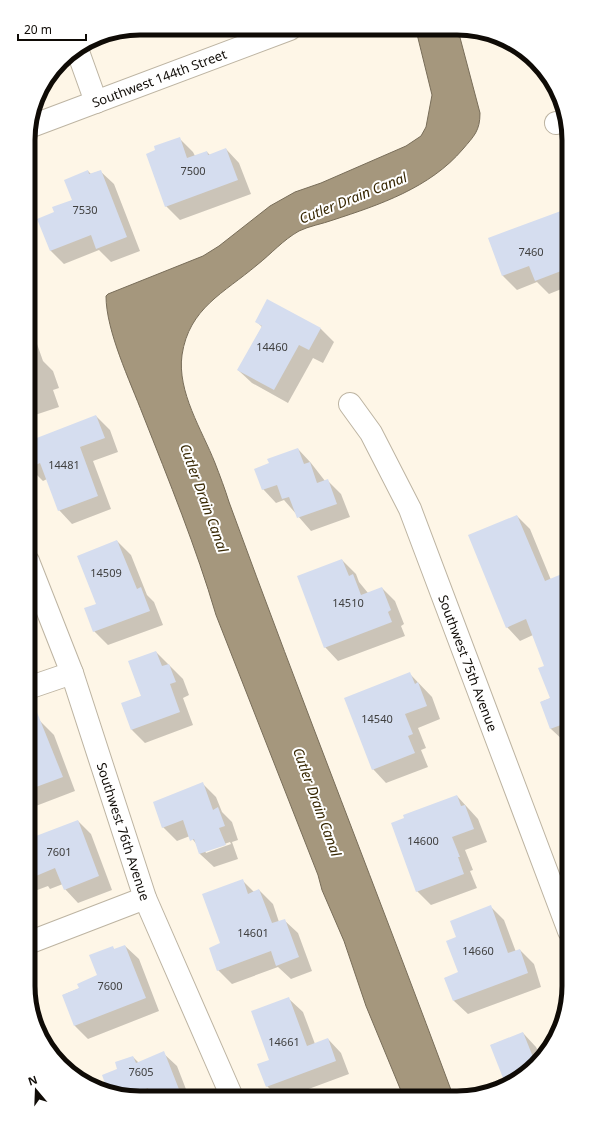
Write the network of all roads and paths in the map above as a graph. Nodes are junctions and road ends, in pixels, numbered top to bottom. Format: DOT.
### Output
graph roads {
  1 [pos="274,35"];
  2 [pos="79,55"];
  3 [pos="96,102"];
  4 [pos="37,124"];
  5 [pos="350,404"];
  6 [pos="35,579"];
  7 [pos="72,673"];
  8 [pos="35,686"];
  9 [pos="145,898"];
  10 [pos="562,913"];
  11 [pos="35,940"];
  12 [pos="229,1091"];
  1 -- 3 [label="street, Southwest 144th Street"];
  2 -- 3 [label="street"];
  3 -- 4 [label="street, Southwest 144th Street"];
  5 -- 10 [label="street, Southwest 75th Avenue"];
  6 -- 7 [label="street, Southwest 76th Avenue"];
  7 -- 8 [label="street"];
  7 -- 9 [label="street, Southwest 76th Avenue"];
  9 -- 11 [label="street"];
  9 -- 12 [label="street, Southwest 76th Avenue"];
}
